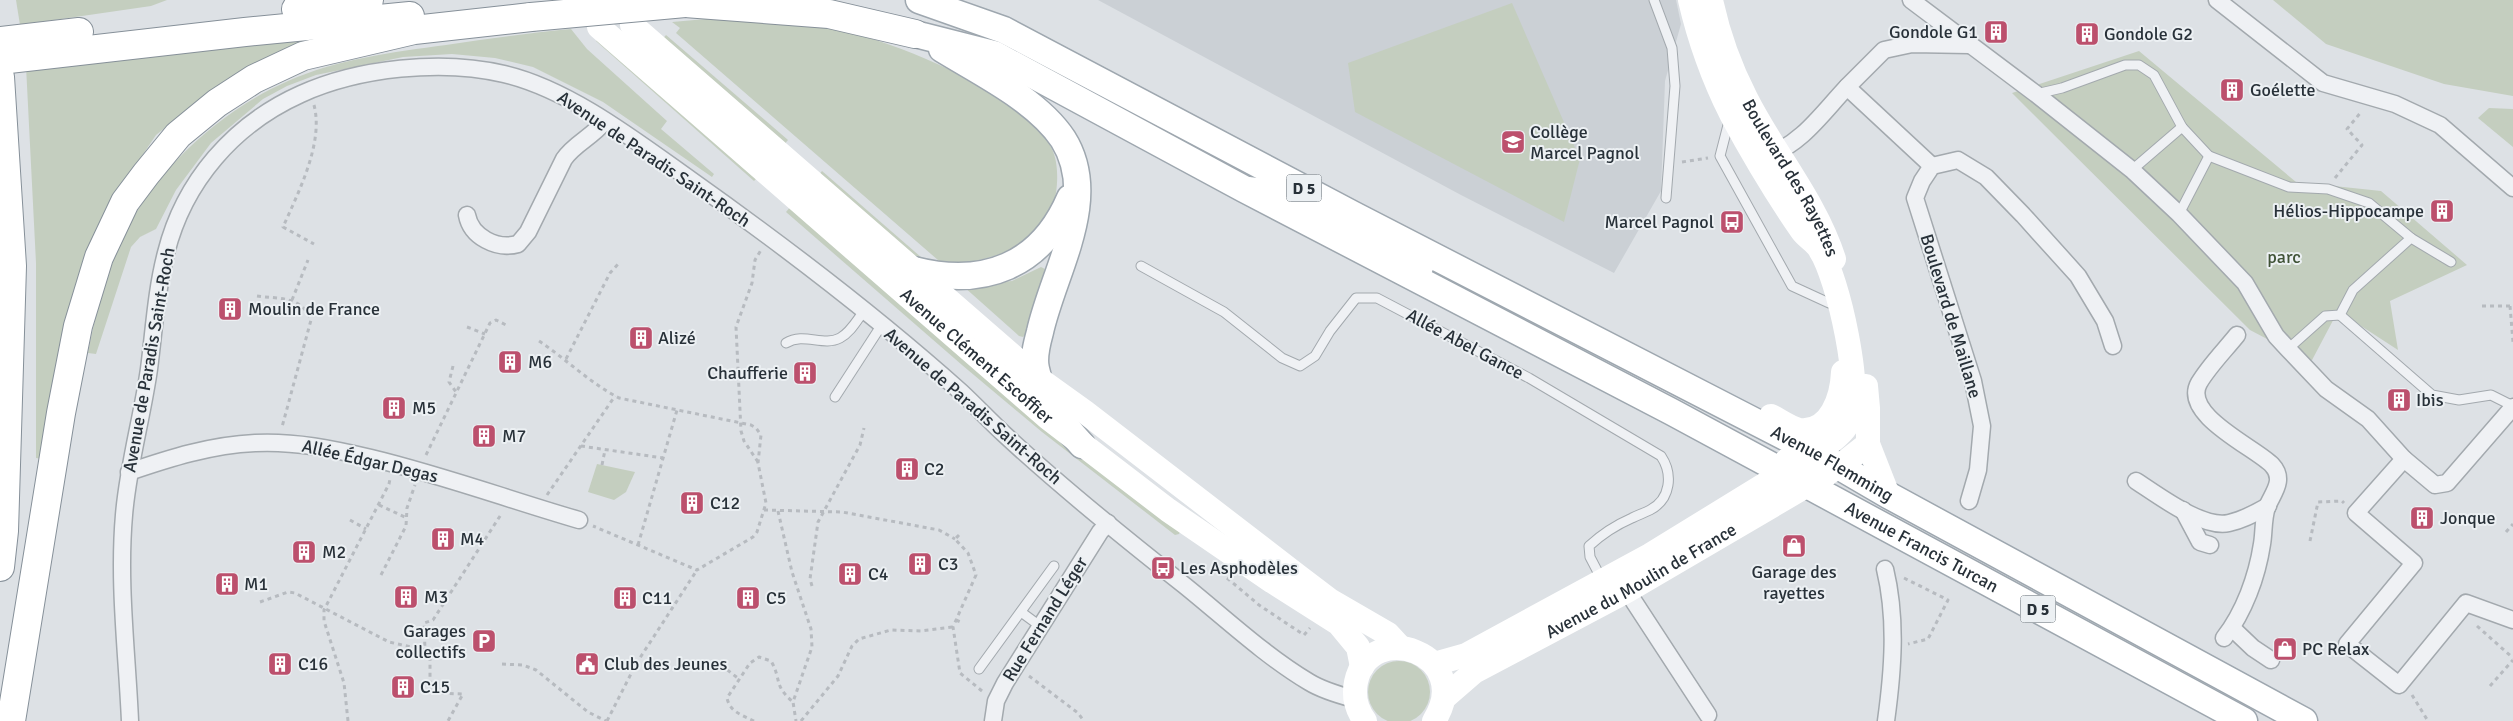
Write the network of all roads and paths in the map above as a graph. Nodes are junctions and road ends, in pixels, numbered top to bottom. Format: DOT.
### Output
graph roads {
  1 [pos="369,0"];
  2 [pos="919,0"];
  3 [pos="954,0"];
  4 [pos="1654,0"];
  5 [pos="1690,0"];
  6 [pos="1710,0"];
  7 [pos="1911,0"];
  8 [pos="2218,0"];
  9 [pos="531,17"];
  10 [pos="632,25"];
  11 [pos="599,27"];
  12 [pos="1004,30"];
  13 [pos="915,34"];
  14 [pos="0,41"];
  15 [pos="1969,45"];
  16 [pos="0,60"];
  17 [pos="1,83"];
  18 [pos="1847,87"];
  19 [pos="306,91"];
  20 [pos="2036,94"];
  21 [pos="2374,97"];
  22 [pos="1731,113"];
  23 [pos="604,122"];
  24 [pos="2182,127"];
  25 [pos="1768,155"];
  26 [pos="1720,156"];
  27 [pos="2209,156"];
  28 [pos="1669,164"];
  29 [pos="1932,166"];
  30 [pos="2132,170"];
  31 [pos="1076,186"];
  32 [pos="1244,188"];
  33 [pos="2326,188"];
  34 [pos="2513,188"];
  35 [pos="1666,198"];
  36 [pos="2179,214"];
  37 [pos="467,215"];
  38 [pos="1803,232"];
  39 [pos="2411,238"];
  40 [pos="772,239"];
  41 [pos="314,244"];
  42 [pos="308,260"];
  43 [pos="620,262"];
  44 [pos="2451,262"];
  45 [pos="1141,266"];
  46 [pos="914,270"];
  47 [pos="257,296"];
  48 [pos="292,300"];
  49 [pos="1829,303"];
  50 [pos="2482,306"];
  51 [pos="2512,306"];
  52 [pos="864,312"];
  53 [pos="2340,315"];
  54 [pos="508,326"];
  55 [pos="881,326"];
  56 [pos="468,327"];
  57 [pos="484,334"];
  58 [pos="2237,335"];
  59 [pos="539,341"];
  60 [pos="2513,342"];
  61 [pos="786,343"];
  62 [pos="2113,346"];
  63 [pos="2288,349"];
  64 [pos="566,359"];
  65 [pos="453,366"];
  66 [pos="1038,379"];
  67 [pos="1693,390"];
  68 [pos="456,392"];
  69 [pos="615,396"];
  70 [pos="835,397"];
  71 [pos="2513,407"];
  72 [pos="677,410"];
  73 [pos="740,423"];
  74 [pos="864,428"];
  75 [pos="282,443"];
  76 [pos="1868,444"];
  77 [pos="581,446"];
  78 [pos="1082,446"];
  79 [pos="605,450"];
  80 [pos="424,458"];
  81 [pos="663,458"];
  82 [pos="1757,458"];
  83 [pos="2404,459"];
  84 [pos="758,462"];
  85 [pos="392,463"];
  86 [pos="602,465"];
  87 [pos="129,472"];
  88 [pos="1816,472"];
  89 [pos="417,480"];
  90 [pos="2136,481"];
  91 [pos="1888,494"];
  92 [pos="511,500"];
  93 [pos="1761,500"];
  94 [pos="1969,501"];
  95 [pos="379,505"];
  96 [pos="2268,506"];
  97 [pos="538,508"];
  98 [pos="764,510"];
  99 [pos="2182,510"];
  100 [pos="778,511"];
  101 [pos="825,511"];
  102 [pos="2356,513"];
  103 [pos="407,518"];
  104 [pos="350,520"];
  105 [pos="579,520"];
  106 [pos="1108,523"];
  107 [pos="2513,524"];
  108 [pos="366,529"];
  109 [pos="2506,532"];
  110 [pos="959,535"];
  111 [pos="956,540"];
  112 [pos="2310,541"];
  113 [pos="1979,544"];
  114 [pos="638,545"];
  115 [pos="1921,545"];
  116 [pos="2210,545"];
  117 [pos="1054,566"];
  118 [pos="0,568"];
  119 [pos="1885,569"];
  120 [pos="697,570"];
  121 [pos="381,575"];
  122 [pos="1602,581"];
  123 [pos="812,586"];
  124 [pos="1639,600"];
  125 [pos="260,602"];
  126 [pos="324,610"];
  127 [pos="1021,612"];
  128 [pos="956,620"];
  129 [pos="2513,620"];
  130 [pos="963,622"];
  131 [pos="1040,626"];
  132 [pos="953,627"];
  133 [pos="2479,628"];
  134 [pos="1893,644"];
  135 [pos="1400,647"];
  136 [pos="425,650"];
  137 [pos="2513,659"];
  138 [pos="2271,660"];
  139 [pos="502,664"];
  140 [pos="1434,664"];
  141 [pos="721,665"];
  142 [pos="1015,666"];
  143 [pos="1362,667"];
  144 [pos="979,669"];
  145 [pos="739,679"];
  146 [pos="2403,680"];
  147 [pos="2490,686"];
  148 [pos="986,693"];
  149 [pos="1444,698"];
  150 [pos="1354,699"];
  151 [pos="793,702"];
  152 [pos="1708,715"];
  153 [pos="11,721"];
  154 [pos="130,721"];
  155 [pos="348,721"];
  156 [pos="448,721"];
  157 [pos="606,721"];
  158 [pos="754,721"];
  159 [pos="796,721"];
  160 [pos="801,721"];
  161 [pos="993,721"];
  162 [pos="1084,721"];
  163 [pos="1365,721"];
  164 [pos="1434,721"];
  165 [pos="1886,721"];
  166 [pos="2244,721"];
  167 [pos="2304,721"];
  168 [pos="2428,721"];
  1 -- 14 [label="highway"];
  2 -- 12 [label="main road, D 5"];
  3 -- 12 [label="main road"];
  4 -- 28 [label="lane"];
  5 -- 22 [label="main road, Boulevard des Rayettes"];
  6 -- 25 [label="main road, Boulevard des Rayettes"];
  7 -- 15 [label="street"];
  8 -- 21 [label="street"];
  9 -- 13 [label="highway, D 5, bridge"];
  9 -- 16 [label="highway"];
  9 -- 153 [label="highway"];
  10 -- 46 [label="main road, Avenue Clément Escoffier"];
  11 -- 78 [label="main road, Avenue Clément Escoffier"];
  12 -- 67 [label="main road, D 5"];
  13 -- 31 [label="main road"];
  13 -- 32 [label="main road, D 5"];
  15 -- 18 [label="street"];
  15 -- 20 [label="street"];
  17 -- 118 [label="highway"];
  18 -- 25 [label="street"];
  18 -- 29 [label="street"];
  19 -- 23 [label="street, Avenue de Paradis Saint-Roch"];
  19 -- 41 [label="path"];
  19 -- 87 [label="street, Avenue de Paradis Saint-Roch"];
  20 -- 24 [label="lane"];
  20 -- 30 [label="street"];
  21 -- 33 [label="path"];
  21 -- 34 [label="street"];
  22 -- 25 [label="main road, Boulevard des Rayettes"];
  22 -- 26 [label="lane"];
  23 -- 37 [label="street"];
  23 -- 40 [label="street, Avenue de Paradis Saint-Roch"];
  24 -- 27 [label="lane"];
  24 -- 30 [label="lane"];
  25 -- 38 [label="main road, Boulevard des Rayettes"];
  25 -- 76 [label="main road, Boulevard des Rayettes"];
  26 -- 28 [label="path"];
  26 -- 49 [label="lane"];
  27 -- 33 [label="lane"];
  27 -- 36 [label="lane"];
  28 -- 35 [label="lane"];
  29 -- 62 [label="street"];
  29 -- 94 [label="street, Boulevard de Maillane"];
  30 -- 36 [label="street"];
  31 -- 46 [label="main road"];
  31 -- 66 [label="main road"];
  32 -- 82 [label="main road, Avenue Francis Turcan / D 5"];
  32 -- 88 [label="main road"];
  33 -- 39 [label="lane"];
  36 -- 63 [label="street"];
  38 -- 49 [label="main road"];
  38 -- 88 [label="main road, Boulevard des Rayettes"];
  39 -- 44 [label="lane"];
  39 -- 53 [label="lane"];
  40 -- 52 [label="street, Avenue de Paradis Saint-Roch"];
  40 -- 73 [label="path"];
  42 -- 48 [label="path"];
  43 -- 64 [label="path"];
  45 -- 122 [label="lane, Allée Abel Gance"];
  46 -- 66 [label="main road, Avenue Clément Escoffier"];
  47 -- 48 [label="path"];
  48 -- 75 [label="path"];
  49 -- 67 [label="main road"];
  50 -- 51 [label="path"];
  51 -- 60 [label="path"];
  52 -- 55 [label="street, Avenue de Paradis Saint-Roch"];
  52 -- 61 [label="lane"];
  53 -- 63 [label="lane"];
  53 -- 71 [label="lane"];
  54 -- 57 [label="path"];
  55 -- 70 [label="lane"];
  55 -- 106 [label="street, Avenue de Paradis Saint-Roch"];
  56 -- 57 [label="path"];
  57 -- 68 [label="path"];
  58 -- 96 [label="street"];
  59 -- 64 [label="path"];
  63 -- 83 [label="street"];
  64 -- 69 [label="path"];
  65 -- 68 [label="path"];
  66 -- 78 [label="main road"];
  66 -- 135 [label="main road, Avenue Clément Escoffier"];
  67 -- 88 [label="main road, Avenue Flemming / D 5"];
  68 -- 80 [label="path"];
  69 -- 72 [label="path"];
  69 -- 77 [label="path"];
  71 -- 83 [label="street"];
  72 -- 73 [label="path"];
  72 -- 81 [label="path"];
  73 -- 84 [label="path"];
  73 -- 84 [label="path"];
  74 -- 101 [label="path"];
  75 -- 85 [label="street, Allée Édgar Degas"];
  75 -- 87 [label="street, Allée Édgar Degas"];
  76 -- 88 [label="main road"];
  76 -- 91 [label="main road"];
  77 -- 79 [label="path"];
  77 -- 97 [label="path"];
  78 -- 143 [label="main road, Avenue Clément Escoffier"];
  79 -- 81 [label="path"];
  79 -- 86 [label="path"];
  81 -- 114 [label="path"];
  82 -- 88 [label="main road, Avenue Francis Turcan / D 5"];
  82 -- 93 [label="main road"];
  83 -- 102 [label="street"];
  84 -- 98 [label="path"];
  85 -- 92 [label="street, Allée Édgar Degas"];
  85 -- 95 [label="path"];
  87 -- 154 [label="street, Avenue de Paradis Saint-Roch"];
  88 -- 91 [label="main road, Avenue Flemming / D 5"];
  88 -- 93 [label="main road, Avenue du Moulin de France"];
  88 -- 93 [label="main road"];
  88 -- 113 [label="main road"];
  88 -- 115 [label="main road, Avenue Francis Turcan / D 5"];
  89 -- 103 [label="path"];
  90 -- 99 [label="street"];
  91 -- 113 [label="main road, Avenue Flemming / D 5"];
  92 -- 97 [label="street, Allée Édgar Degas"];
  92 -- 136 [label="path"];
  93 -- 122 [label="main road, Avenue du Moulin de France"];
  93 -- 124 [label="main road, Avenue du Moulin de France"];
  95 -- 103 [label="path"];
  95 -- 108 [label="path"];
  96 -- 99 [label="street"];
  96 -- 138 [label="street"];
  97 -- 105 [label="street, Allée Édgar Degas"];
  98 -- 100 [label="path"];
  98 -- 120 [label="path"];
  99 -- 116 [label="street"];
  100 -- 101 [label="path"];
  100 -- 151 [label="path"];
  101 -- 111 [label="path"];
  101 -- 123 [label="path"];
  102 -- 112 [label="path"];
  102 -- 146 [label="street"];
  103 -- 121 [label="path"];
  104 -- 108 [label="path"];
  105 -- 114 [label="path"];
  106 -- 131 [label="street, Rue Fernand Léger"];
  106 -- 150 [label="street, Avenue de Paradis Saint-Roch"];
  107 -- 109 [label="path"];
  108 -- 126 [label="path"];
  110 -- 111 [label="path"];
  111 -- 128 [label="path"];
  113 -- 167 [label="main road, Avenue Francis Turcan / D 5"];
  114 -- 120 [label="path"];
  115 -- 134 [label="path"];
  115 -- 166 [label="main road, Avenue Francis Turcan / D 5"];
  117 -- 127 [label="lane"];
  119 -- 134 [label="street"];
  120 -- 157 [label="path"];
  122 -- 140 [label="main road, Avenue du Moulin de France"];
  124 -- 149 [label="main road, Avenue du Moulin de France"];
  124 -- 152 [label="street"];
  125 -- 126 [label="path"];
  126 -- 136 [label="path"];
  126 -- 155 [label="path"];
  127 -- 131 [label="lane"];
  127 -- 144 [label="lane"];
  128 -- 130 [label="path"];
  128 -- 132 [label="path"];
  129 -- 146 [label="street"];
  131 -- 142 [label="street, Rue Fernand Léger"];
  132 -- 148 [label="path"];
  132 -- 160 [label="path"];
  133 -- 137 [label="path"];
  134 -- 165 [label="street"];
  135 -- 140 [label="main road"];
  135 -- 143 [label="main road"];
  136 -- 156 [label="path"];
  137 -- 147 [label="path"];
  139 -- 157 [label="path"];
  140 -- 149 [label="main road"];
  141 -- 145 [label="path"];
  142 -- 161 [label="street, Rue Fernand Léger"];
  142 -- 162 [label="path"];
  143 -- 150 [label="main road"];
  145 -- 151 [label="path"];
  145 -- 158 [label="path"];
  146 -- 168 [label="path"];
  149 -- 164 [label="main road"];
  150 -- 163 [label="main road"];
  151 -- 159 [label="path"];
}
